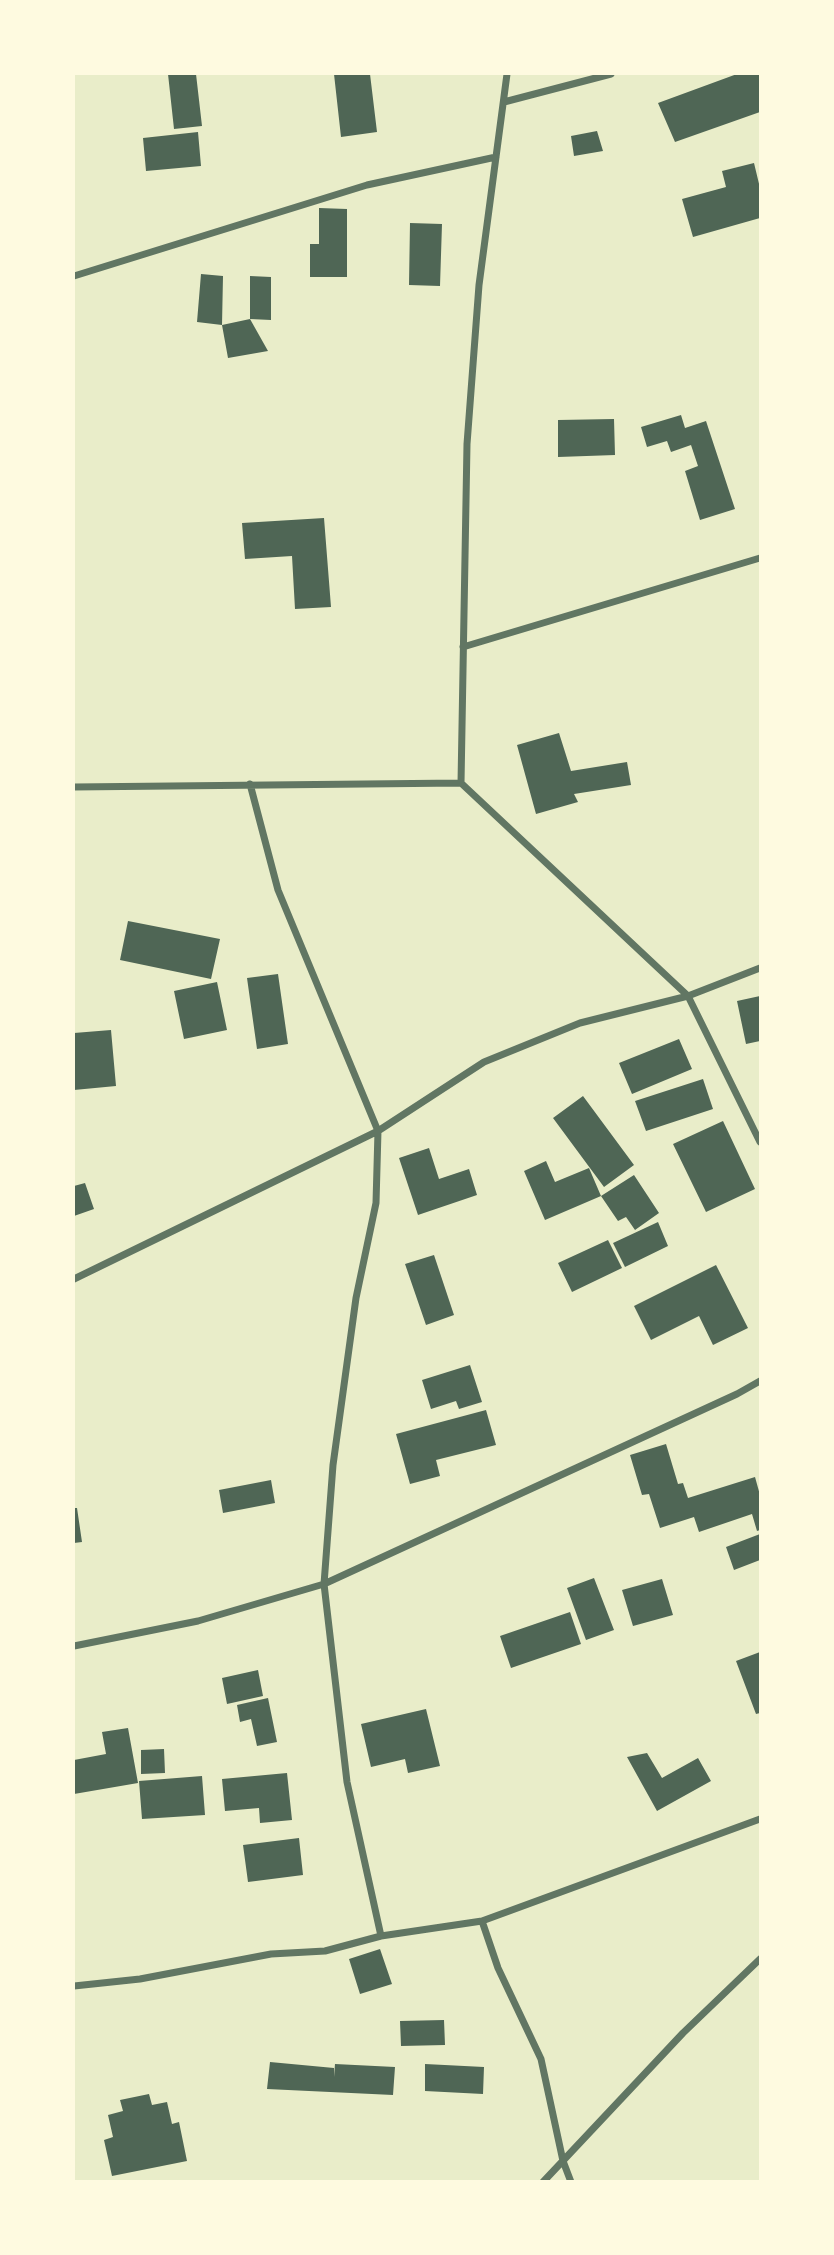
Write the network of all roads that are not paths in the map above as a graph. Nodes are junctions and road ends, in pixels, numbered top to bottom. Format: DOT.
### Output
graph roads {
  1 [pos="507,74"];
  2 [pos="611,74"];
  3 [pos="504,102"];
  4 [pos="496,157"];
  5 [pos="74,276"];
  6 [pos="761,558"];
  7 [pos="463,648"];
  8 [pos="461,783"];
  9 [pos="250,784"];
  10 [pos="74,788"];
  11 [pos="761,968"];
  12 [pos="688,996"];
  13 [pos="378,1130"];
  14 [pos="761,1142"];
  15 [pos="74,1279"];
  16 [pos="761,1381"];
  17 [pos="324,1584"];
  18 [pos="74,1646"];
  19 [pos="761,1819"];
  20 [pos="482,1921"];
  21 [pos="381,1936"];
  22 [pos="761,1959"];
  23 [pos="74,1986"];
  24 [pos="562,2161"];
  25 [pos="543,2182"];
  26 [pos="571,2182"];
  1 -- 3 [label="street"];
  2 -- 3 [label="street"];
  3 -- 4 [label="street"];
  4 -- 5 [label="street"];
  4 -- 7 [label="street"];
  6 -- 7 [label="street"];
  7 -- 8 [label="street"];
  8 -- 9 [label="street"];
  8 -- 12 [label="street"];
  9 -- 10 [label="street"];
  9 -- 13 [label="street"];
  11 -- 12 [label="street"];
  12 -- 13 [label="street"];
  12 -- 14 [label="street"];
  13 -- 15 [label="street"];
  13 -- 17 [label="street"];
  16 -- 17 [label="street"];
  17 -- 18 [label="street"];
  17 -- 21 [label="street"];
  19 -- 20 [label="street"];
  20 -- 21 [label="street"];
  20 -- 24 [label="street"];
  21 -- 23 [label="street"];
  22 -- 24 [label="street"];
  24 -- 25 [label="street"];
  24 -- 26 [label="street"];
}
